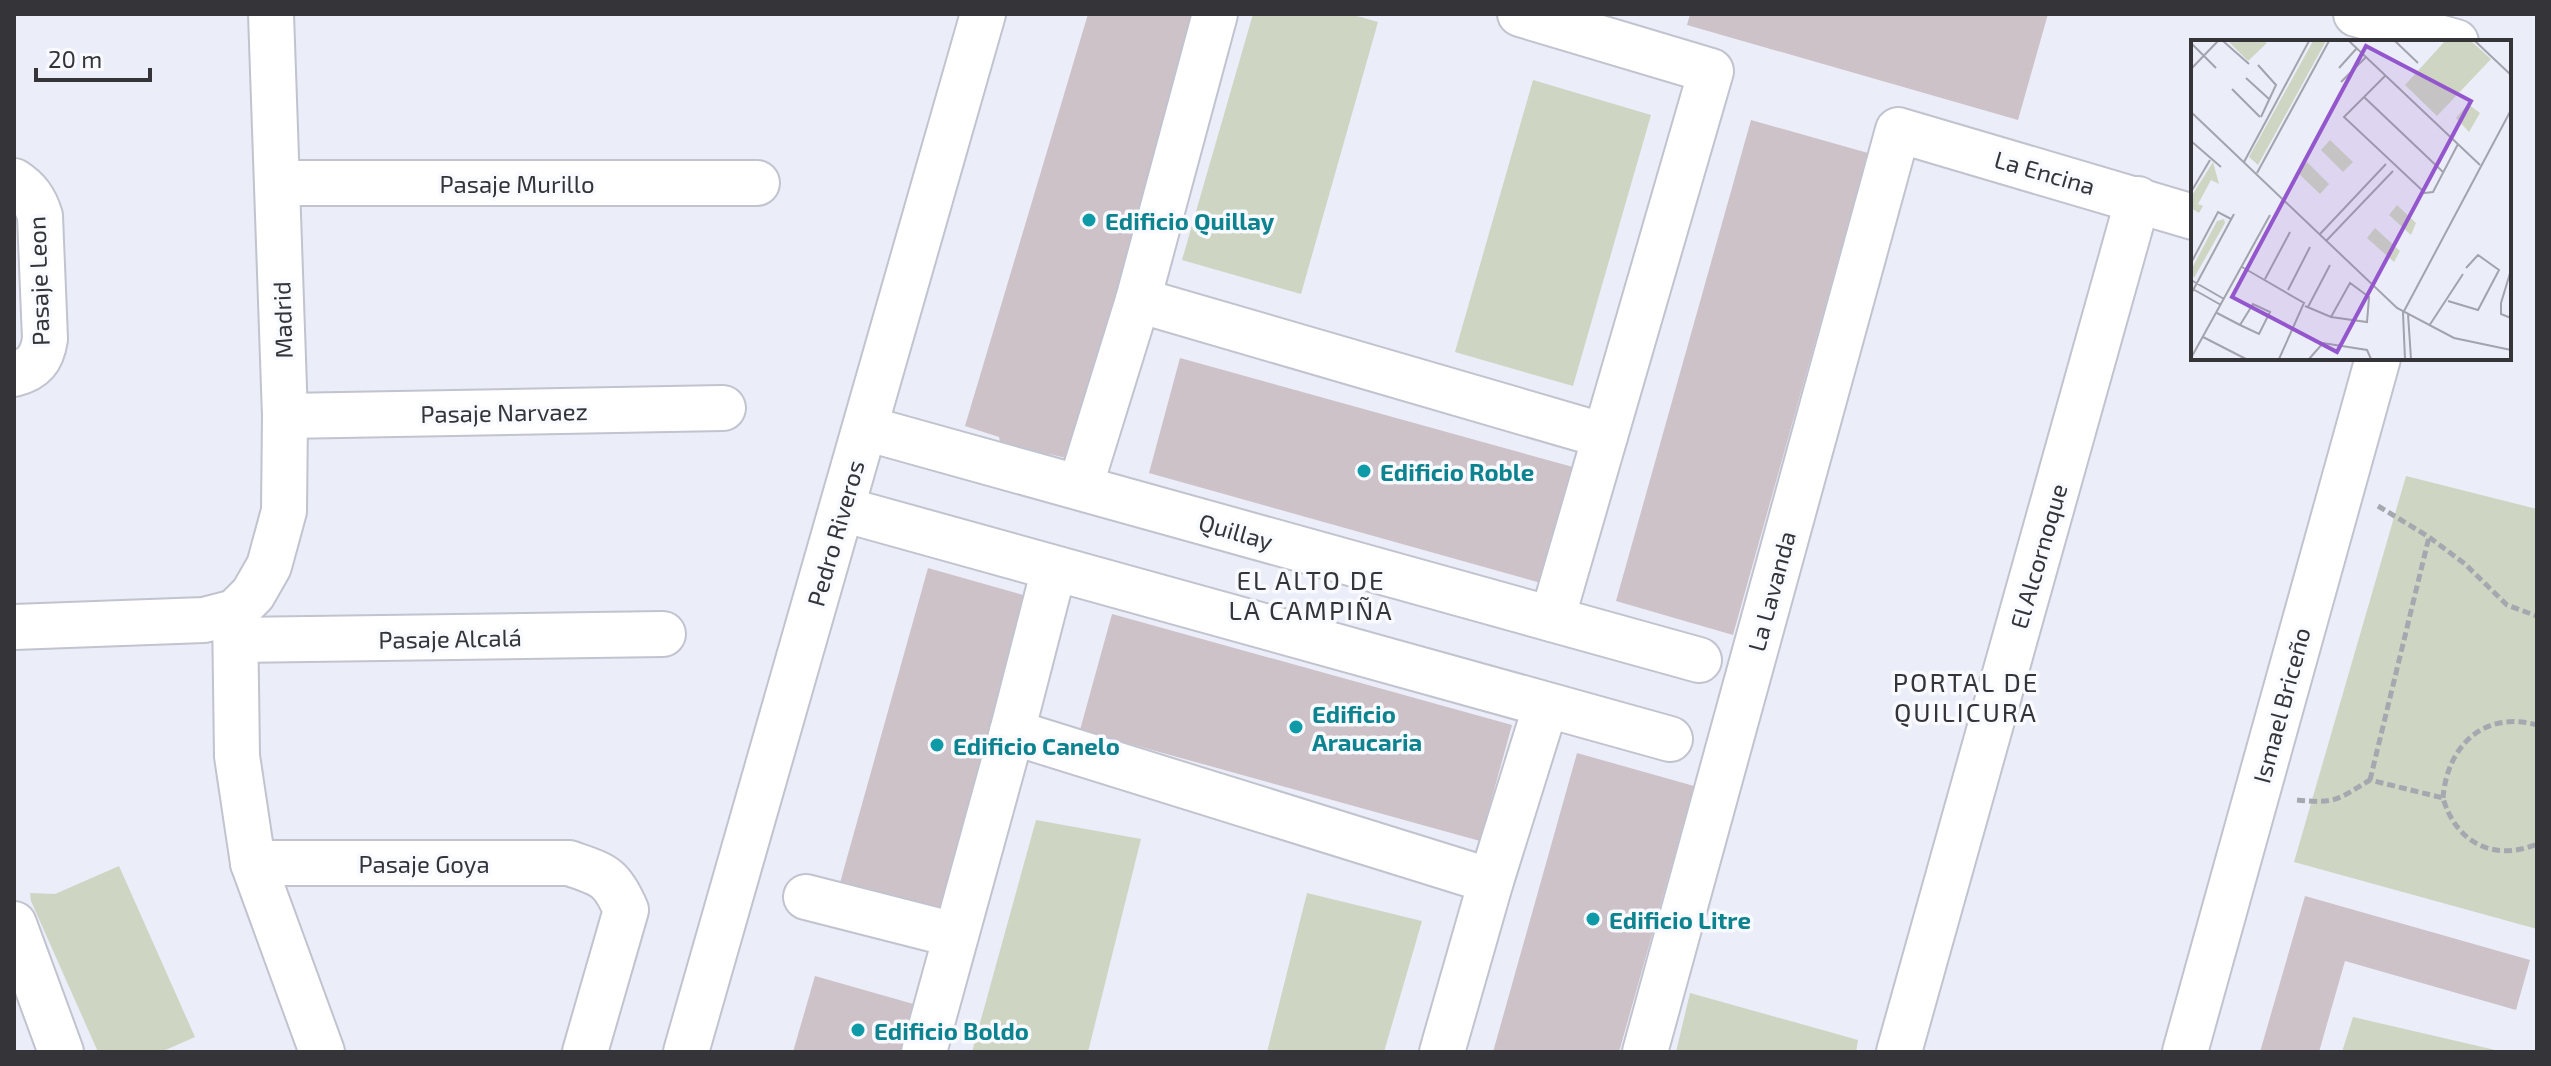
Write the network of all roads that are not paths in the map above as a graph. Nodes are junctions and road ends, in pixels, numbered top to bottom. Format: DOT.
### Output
graph roads {
  1 [pos="271,14"];
  2 [pos="983,14"];
  3 [pos="1215,14"];
  4 [pos="1520,14"];
  5 [pos="2356,14"];
  6 [pos="2473,14"];
  7 [pos="1633,30"];
  8 [pos="2449,40"];
  9 [pos="2466,40"];
  10 [pos="1898,130"];
  11 [pos="14,181"];
  12 [pos="278,183"];
  13 [pos="757,183"];
  14 [pos="2138,199"];
  15 [pos="2191,216"];
  16 [pos="1138,300"];
  17 [pos="2377,360"];
  18 [pos="14,374"];
  19 [pos="723,408"];
  20 [pos="285,416"];
  21 [pos="865,428"];
  22 [pos="1605,436"];
  23 [pos="1080,487"];
  24 [pos="842,509"];
  25 [pos="1054,569"];
  26 [pos="1552,619"];
  27 [pos="236,626"];
  28 [pos="14,627"];
  29 [pos="663,634"];
  30 [pos="1699,660"];
  31 [pos="1546,705"];
  32 [pos="1012,732"];
  33 [pos="1670,739"];
  34 [pos="253,863"];
  35 [pos="1491,881"];
  36 [pos="806,897"];
  37 [pos="14,924"];
  38 [pos="955,935"];
  39 [pos="61,1052"];
  40 [pos="322,1052"];
  41 [pos="585,1052"];
  42 [pos="686,1052"];
  43 [pos="924,1052"];
  44 [pos="1442,1052"];
  45 [pos="1645,1052"];
  46 [pos="1899,1052"];
  47 [pos="2185,1052"];
  1 -- 12 [label="street, Madrid"];
  2 -- 21 [label="street, Pedro Riveros"];
  3 -- 16 [label="street"];
  4 -- 7 [label="street"];
  5 -- 8 [label="street"];
  6 -- 9 [label="street"];
  7 -- 22 [label="street"];
  10 -- 14 [label="street, La Encina"];
  10 -- 45 [label="street, La Lavanda"];
  11 -- 18 [label="street, Pasaje Leon"];
  12 -- 13 [label="street, Pasaje Murillo"];
  12 -- 20 [label="street, Madrid"];
  14 -- 15 [label="street, La Encina"];
  14 -- 46 [label="street, El Alcornoque"];
  16 -- 22 [label="street"];
  16 -- 23 [label="street"];
  17 -- 47 [label="street, Ismael Briceño"];
  19 -- 20 [label="street, Pasaje Narvaez"];
  20 -- 27 [label="street, Madrid"];
  21 -- 23 [label="street, Quillay"];
  21 -- 24 [label="street, Pedro Riveros"];
  22 -- 26 [label="street"];
  23 -- 26 [label="street, Quillay"];
  24 -- 25 [label="street"];
  24 -- 42 [label="street, Pedro Riveros"];
  25 -- 31 [label="street"];
  25 -- 32 [label="street"];
  26 -- 30 [label="street, Quillay"];
  27 -- 28 [label="street"];
  27 -- 29 [label="street, Pasaje Alcalá"];
  27 -- 34 [label="street"];
  31 -- 33 [label="street"];
  31 -- 35 [label="street"];
  32 -- 35 [label="street"];
  32 -- 38 [label="street"];
  34 -- 40 [label="street"];
  34 -- 41 [label="street, Pasaje Goya"];
  35 -- 44 [label="street"];
  36 -- 38 [label="street"];
  37 -- 39 [label="street"];
  38 -- 43 [label="street"];
}
